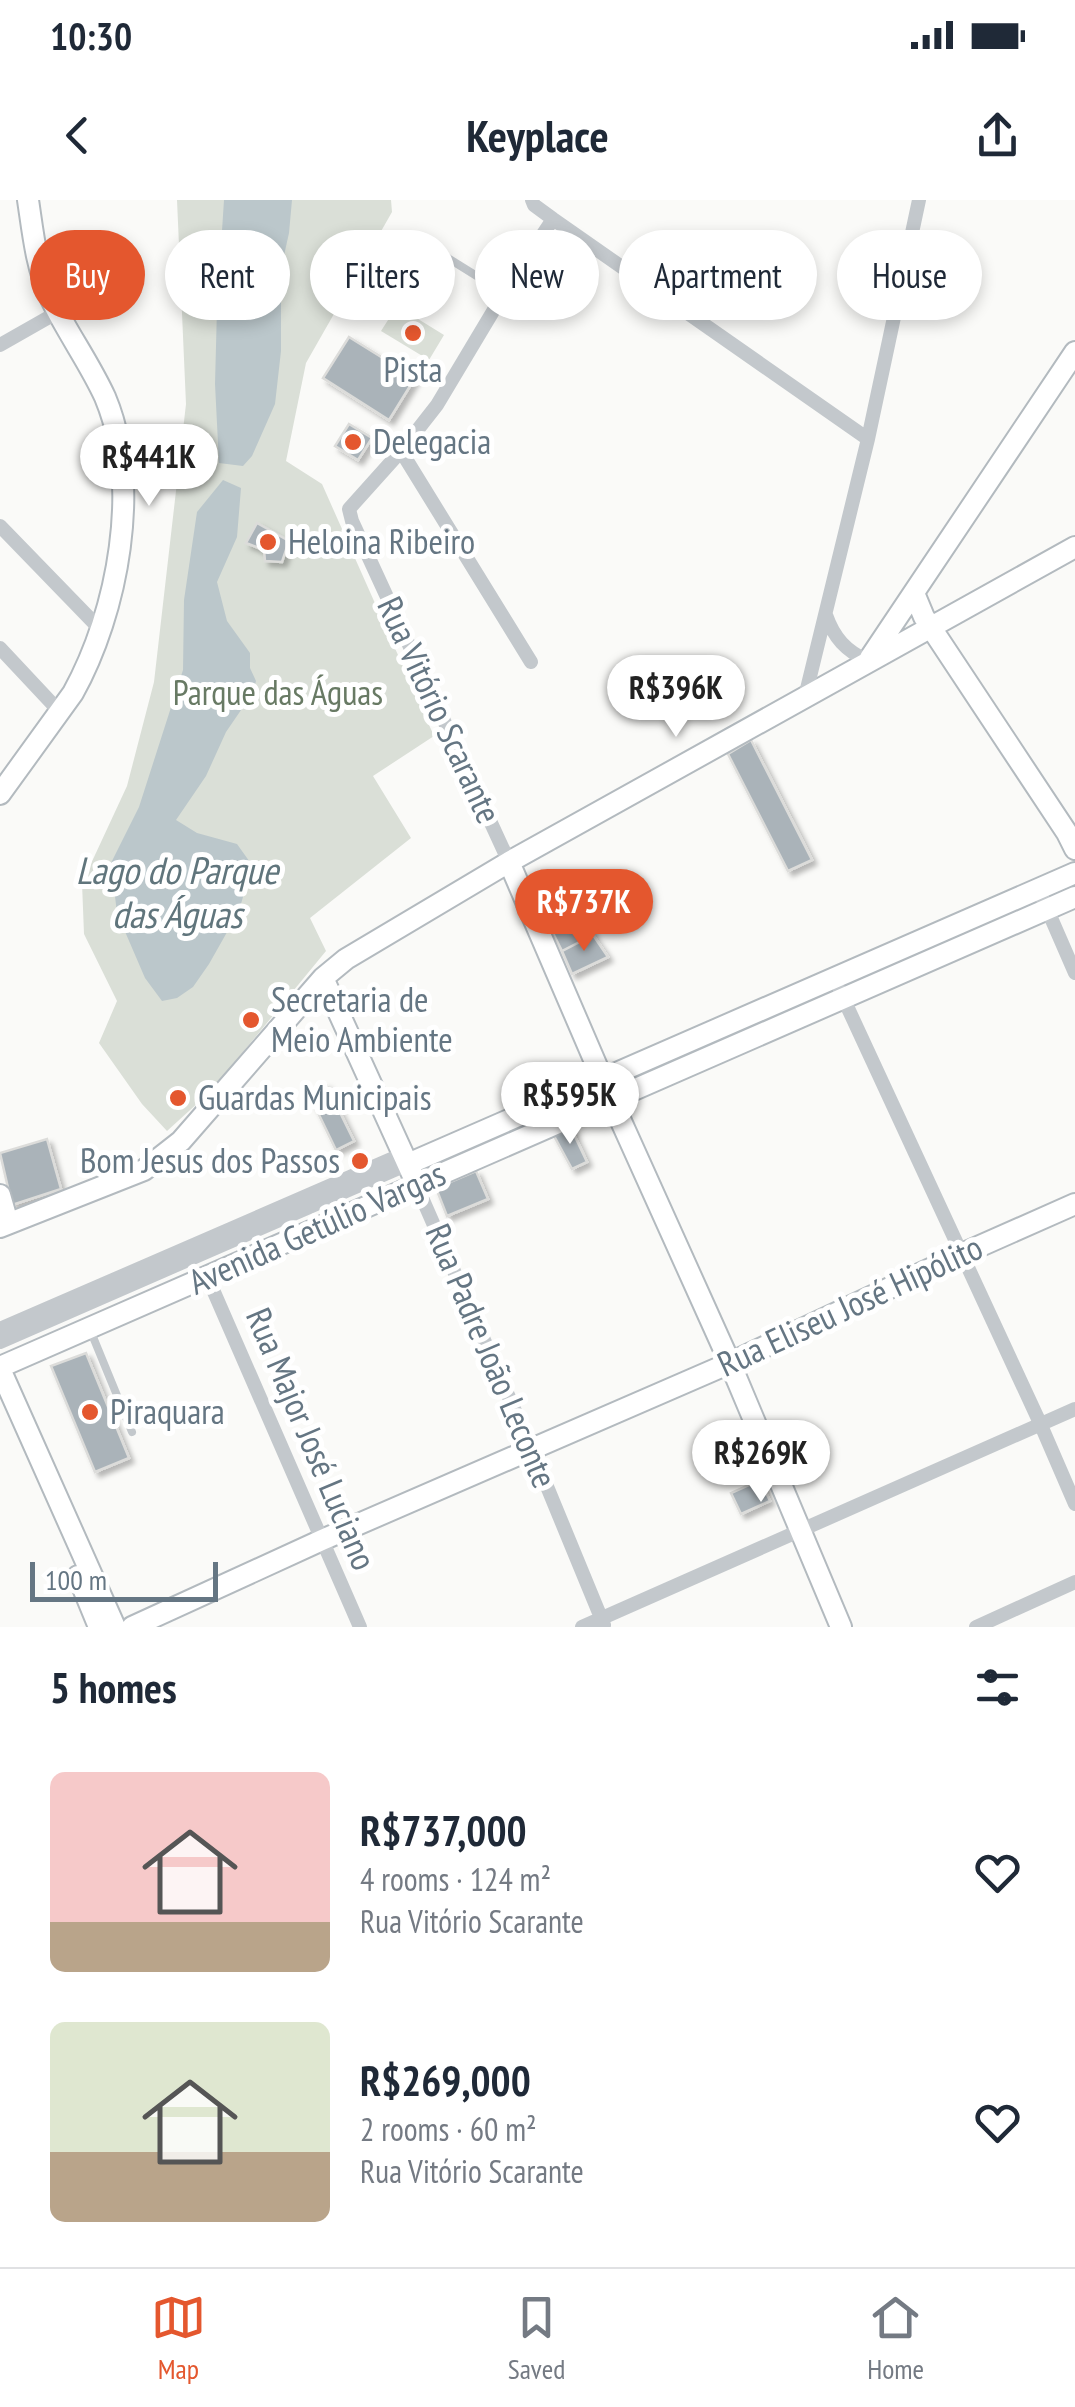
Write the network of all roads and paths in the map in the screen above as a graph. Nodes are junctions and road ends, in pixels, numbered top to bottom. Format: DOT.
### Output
graph roads {
  1 [pos="28,200"];
  2 [pos="919,200"];
  3 [pos="533,202"];
  4 [pos="553,219"];
  5 [pos="33,230"];
  6 [pos="546,230"];
  7 [pos="44,320"];
  8 [pos="63,320"];
  9 [pos="488,320"];
  10 [pos="0,346"];
  11 [pos="1075,352"];
  12 [pos="868,439"];
  13 [pos="401,451"];
  14 [pos="0,526"];
  15 [pos="1075,547"];
  16 [pos="914,592"];
  17 [pos="826,615"];
  18 [pos="931,627"];
  19 [pos="99,628"];
  20 [pos="0,648"];
  21 [pos="868,661"];
  22 [pos="531,662"];
  23 [pos="805,696"];
  24 [pos="59,711"];
  25 [pos="0,794"];
  26 [pos="1075,849"];
  27 [pos="509,862"];
  28 [pos="1075,873"];
  29 [pos="1038,888"];
  30 [pos="1075,897"];
  31 [pos="1048,908"];
  32 [pos="1075,973"];
  33 [pos="323,978"];
  34 [pos="834,978"];
  35 [pos="843,998"];
  36 [pos="604,1078"];
  37 [pos="612,1100"];
  38 [pos="405,1159"];
  39 [pos="416,1184"];
  40 [pos="0,1196"];
  41 [pos="1072,1209"];
  42 [pos="4,1225"];
  43 [pos="962,1254"];
  44 [pos="208,1276"];
  45 [pos="0,1328"];
  46 [pos="89,1328"];
  47 [pos="0,1342"];
  48 [pos="730,1363"];
  49 [pos="3,1365"];
  50 [pos="0,1395"];
  51 [pos="1075,1408"];
  52 [pos="1040,1424"];
  53 [pos="132,1432"];
  54 [pos="532,1450"];
  55 [pos="1075,1504"];
  56 [pos="798,1530"];
  57 [pos="322,1540"];
  58 [pos="1075,1582"];
  59 [pos="603,1623"];
  60 [pos="99,1627"];
  61 [pos="115,1627"];
  62 [pos="132,1627"];
  63 [pos="360,1627"];
  64 [pos="582,1627"];
  65 [pos="841,1627"];
  66 [pos="976,1627"];
  1 -- 5 [label="street"];
  2 -- 12 [label="street"];
  3 -- 4 [label="street"];
  4 -- 6 [label="street"];
  4 -- 12 [label="street"];
  7 -- 10 [label="street"];
  8 -- 19 [label="street"];
  9 -- 13 [label="street"];
  11 -- 16 [label="street"];
  12 -- 17 [label="street"];
  13 -- 22 [label="street"];
  13 -- 27 [label="street, Rua Vitório Scarante"];
  14 -- 19 [label="street"];
  15 -- 18 [label="street"];
  16 -- 18 [label="street"];
  16 -- 21 [label="street"];
  17 -- 21 [label="street"];
  17 -- 23 [label="street"];
  18 -- 21 [label="street"];
  18 -- 26 [label="street"];
  19 -- 24 [label="street"];
  20 -- 24 [label="street"];
  21 -- 23 [label="street"];
  23 -- 27 [label="street"];
  24 -- 25 [label="street"];
  27 -- 33 [label="street"];
  27 -- 36 [label="street, Rua Vitório Scarante"];
  28 -- 29 [label="street, Avenida Getúlio Vargas"];
  29 -- 31 [label="street"];
  29 -- 34 [label="street, Avenida Getúlio Vargas"];
  30 -- 31 [label="street, Avenida Getúlio Vargas"];
  31 -- 32 [label="street"];
  31 -- 35 [label="street, Avenida Getúlio Vargas"];
  33 -- 38 [label="street, Rua Padre João Leconte"];
  33 -- 42 [label="street"];
  34 -- 35 [label="street"];
  34 -- 36 [label="street, Avenida Getúlio Vargas"];
  35 -- 37 [label="street, Avenida Getúlio Vargas"];
  35 -- 43 [label="street"];
  36 -- 37 [label="street, Rua Vitório Scarante"];
  36 -- 38 [label="street, Avenida Getúlio Vargas"];
  37 -- 39 [label="street, Avenida Getúlio Vargas"];
  37 -- 48 [label="street, Rua Vitório Scarante"];
  38 -- 39 [label="street, Rua Padre João Leconte"];
  38 -- 45 [label="street, Avenida Getúlio Vargas"];
  38 -- 47 [label="street, Avenida Getúlio Vargas"];
  39 -- 44 [label="street, Avenida Getúlio Vargas"];
  39 -- 54 [label="street, Rua Padre João Leconte"];
  40 -- 42 [label="street"];
  41 -- 43 [label="street, Rua Eliseu José Hipólito"];
  43 -- 48 [label="street, Rua Eliseu José Hipólito"];
  43 -- 52 [label="street"];
  44 -- 46 [label="street, Avenida Getúlio Vargas"];
  44 -- 57 [label="street, Rua Major José Luciano"];
  46 -- 49 [label="street, Avenida Getúlio Vargas"];
  46 -- 53 [label="lane"];
  48 -- 54 [label="street, Rua Eliseu José Hipólito"];
  48 -- 56 [label="street, Rua Vitório Scarante"];
  49 -- 61 [label="street"];
  50 -- 60 [label="street"];
  51 -- 52 [label="street"];
  52 -- 55 [label="street"];
  52 -- 56 [label="street"];
  54 -- 57 [label="street, Rua Eliseu José Hipólito"];
  54 -- 59 [label="street, Rua Padre João Leconte"];
  56 -- 59 [label="street"];
  56 -- 65 [label="street, Rua Vitório Scarante"];
  57 -- 62 [label="street, Rua Eliseu José Hipólito"];
  57 -- 63 [label="street, Rua Major José Luciano"];
  58 -- 66 [label="street"];
  59 -- 64 [label="street"];
}
